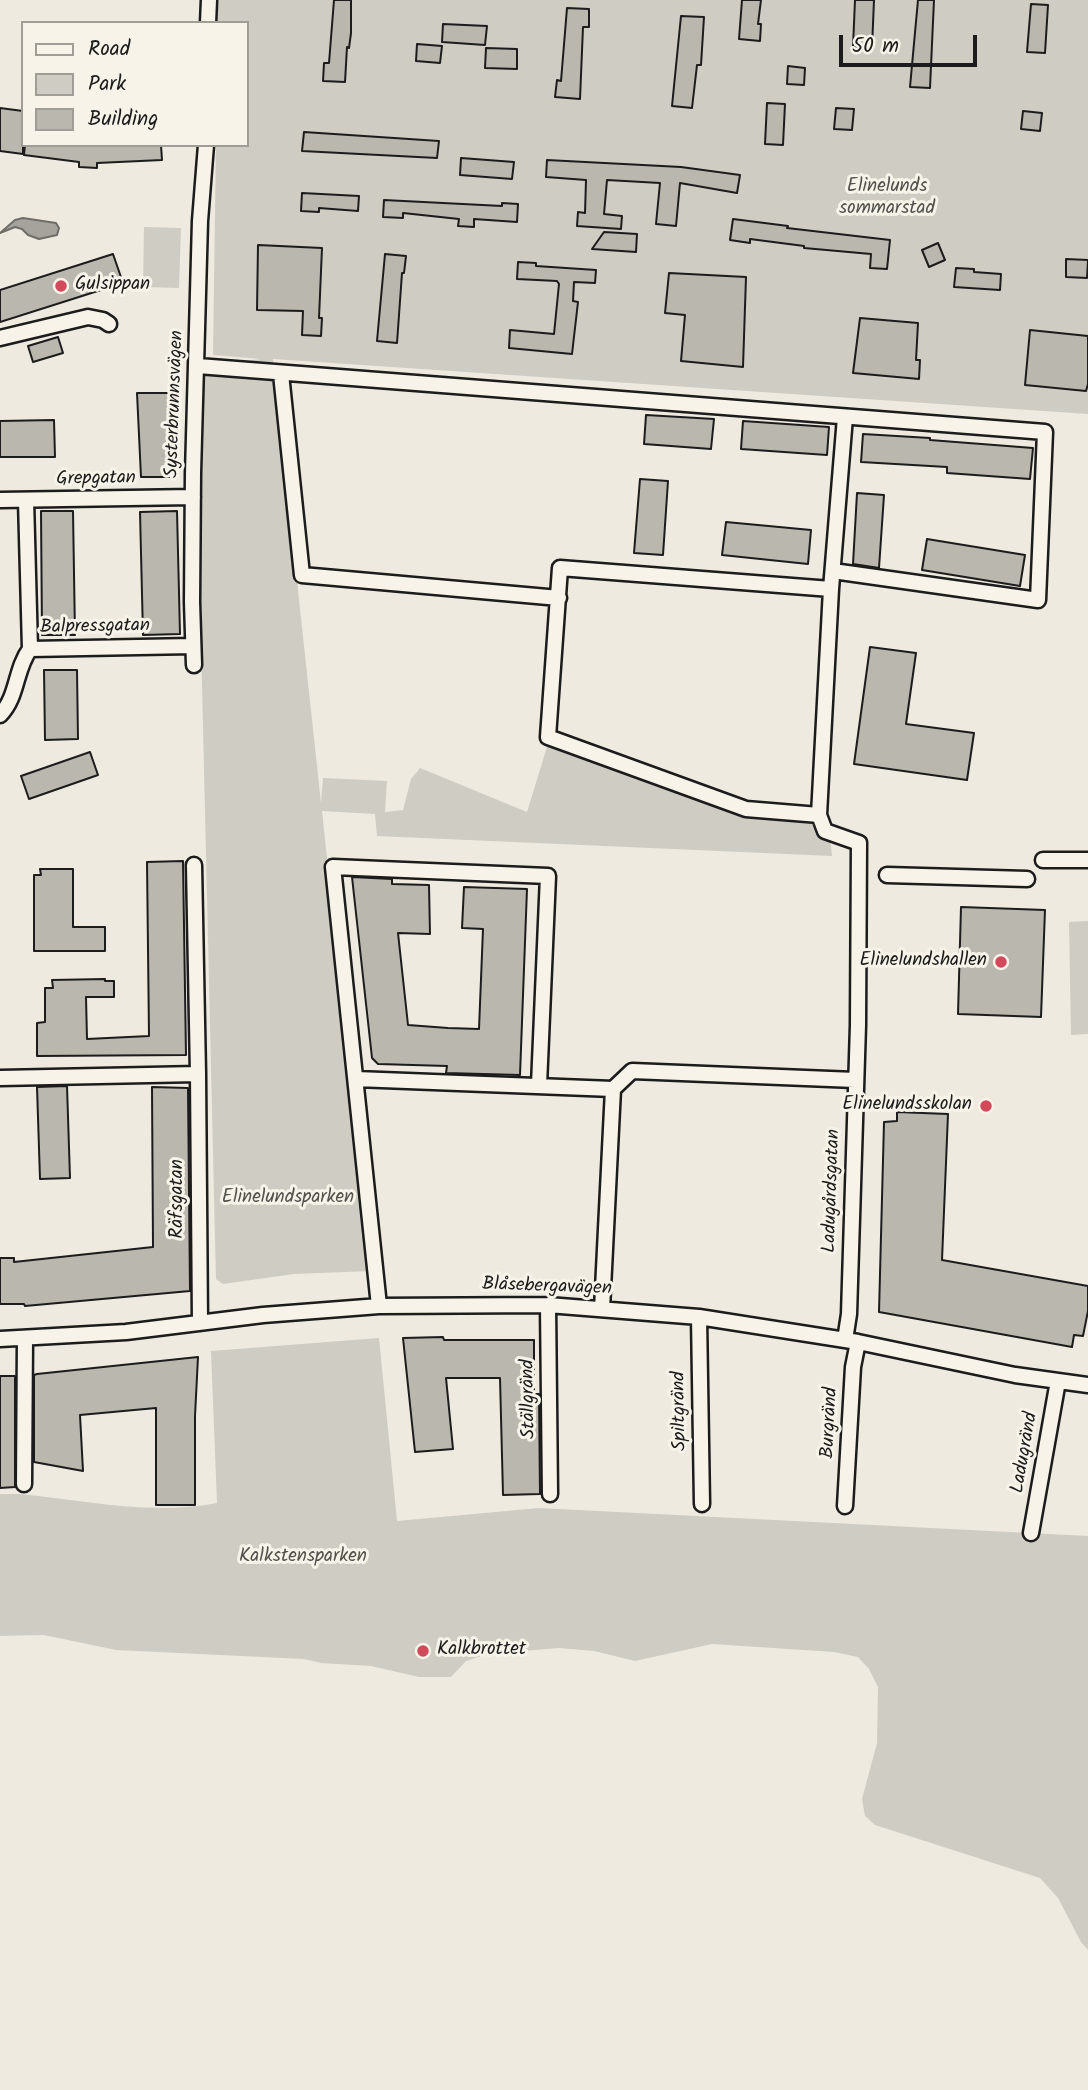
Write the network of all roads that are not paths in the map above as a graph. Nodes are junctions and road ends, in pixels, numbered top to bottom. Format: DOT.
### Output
graph roads {
  1 [pos="209,0"];
  2 [pos="208,21"];
  3 [pos="206,147"];
  4 [pos="109,324"];
  5 [pos="0,338"];
  6 [pos="198,366"];
  7 [pos="281,374"];
  8 [pos="845,417"];
  9 [pos="193,497"];
  10 [pos="0,500"];
  11 [pos="26,500"];
  12 [pos="833,571"];
  13 [pos="831,589"];
  14 [pos="559,598"];
  15 [pos="193,646"];
  16 [pos="30,649"];
  17 [pos="194,665"];
  18 [pos="0,715"];
  19 [pos="819,816"];
  20 [pos="1043,860"];
  21 [pos="1088,860"];
  22 [pos="194,865"];
  23 [pos="887,875"];
  24 [pos="1027,879"];
  25 [pos="198,1074"];
  26 [pos="0,1078"];
  27 [pos="356,1079"];
  28 [pos="855,1080"];
  29 [pos="539,1085"];
  30 [pos="613,1089"];
  31 [pos="548,1305"];
  32 [pos="379,1306"];
  33 [pos="602,1309"];
  34 [pos="699,1317"];
  35 [pos="200,1323"];
  36 [pos="25,1338"];
  37 [pos="0,1339"];
  38 [pos="851,1341"];
  39 [pos="1058,1381"];
  40 [pos="1088,1385"];
  41 [pos="24,1484"];
  42 [pos="550,1494"];
  43 [pos="702,1504"];
  44 [pos="845,1506"];
  45 [pos="1031,1533"];
  1 -- 2 [label="street"];
  3 -- 6 [label="street, Systerbrunnsvägen"];
  4 -- 5 [label="street"];
  6 -- 7 [label="street"];
  6 -- 9 [label="street, Systerbrunnsvägen"];
  7 -- 8 [label="street"];
  7 -- 14 [label="street"];
  8 -- 12 [label="street"];
  8 -- 12 [label="street"];
  9 -- 11 [label="street, Grepgatan"];
  9 -- 15 [label="street, Systerbrunnsvägen"];
  10 -- 11 [label="street, Grepgatan"];
  11 -- 16 [label="street"];
  12 -- 13 [label="street"];
  13 -- 14 [label="street"];
  13 -- 19 [label="street"];
  14 -- 19 [label="street"];
  15 -- 16 [label="street, Balpressgatan"];
  15 -- 17 [label="street, Systerbrunnsvägen"];
  16 -- 18 [label="street, Balpressgatan"];
  19 -- 28 [label="street, Ladugårdsgatan"];
  20 -- 21 [label="street"];
  22 -- 25 [label="street, Räfsgatan"];
  23 -- 24 [label="street"];
  25 -- 26 [label="street"];
  25 -- 35 [label="street, Räfsgatan"];
  27 -- 29 [label="street"];
  27 -- 29 [label="street"];
  27 -- 32 [label="street"];
  28 -- 30 [label="street"];
  28 -- 38 [label="street, Ladugårdsgatan"];
  29 -- 30 [label="street"];
  30 -- 33 [label="street"];
  31 -- 32 [label="street, Blåsebergavägen"];
  31 -- 33 [label="street, Blåsebergavägen"];
  31 -- 42 [label="street, Ställgränd"];
  32 -- 35 [label="street, Blåsebergavägen"];
  33 -- 34 [label="street, Blåsebergavägen"];
  34 -- 38 [label="street, Blåsebergavägen"];
  34 -- 43 [label="street, Spiltgränd"];
  35 -- 36 [label="street, Blåsebergavägen"];
  36 -- 37 [label="street, Blåsebergavägen"];
  36 -- 41 [label="street"];
  38 -- 39 [label="street, Blåsebergavägen"];
  38 -- 44 [label="street, Burgränd"];
  39 -- 40 [label="street, Blåsebergavägen"];
  39 -- 45 [label="street, Ladugränd"];
}
